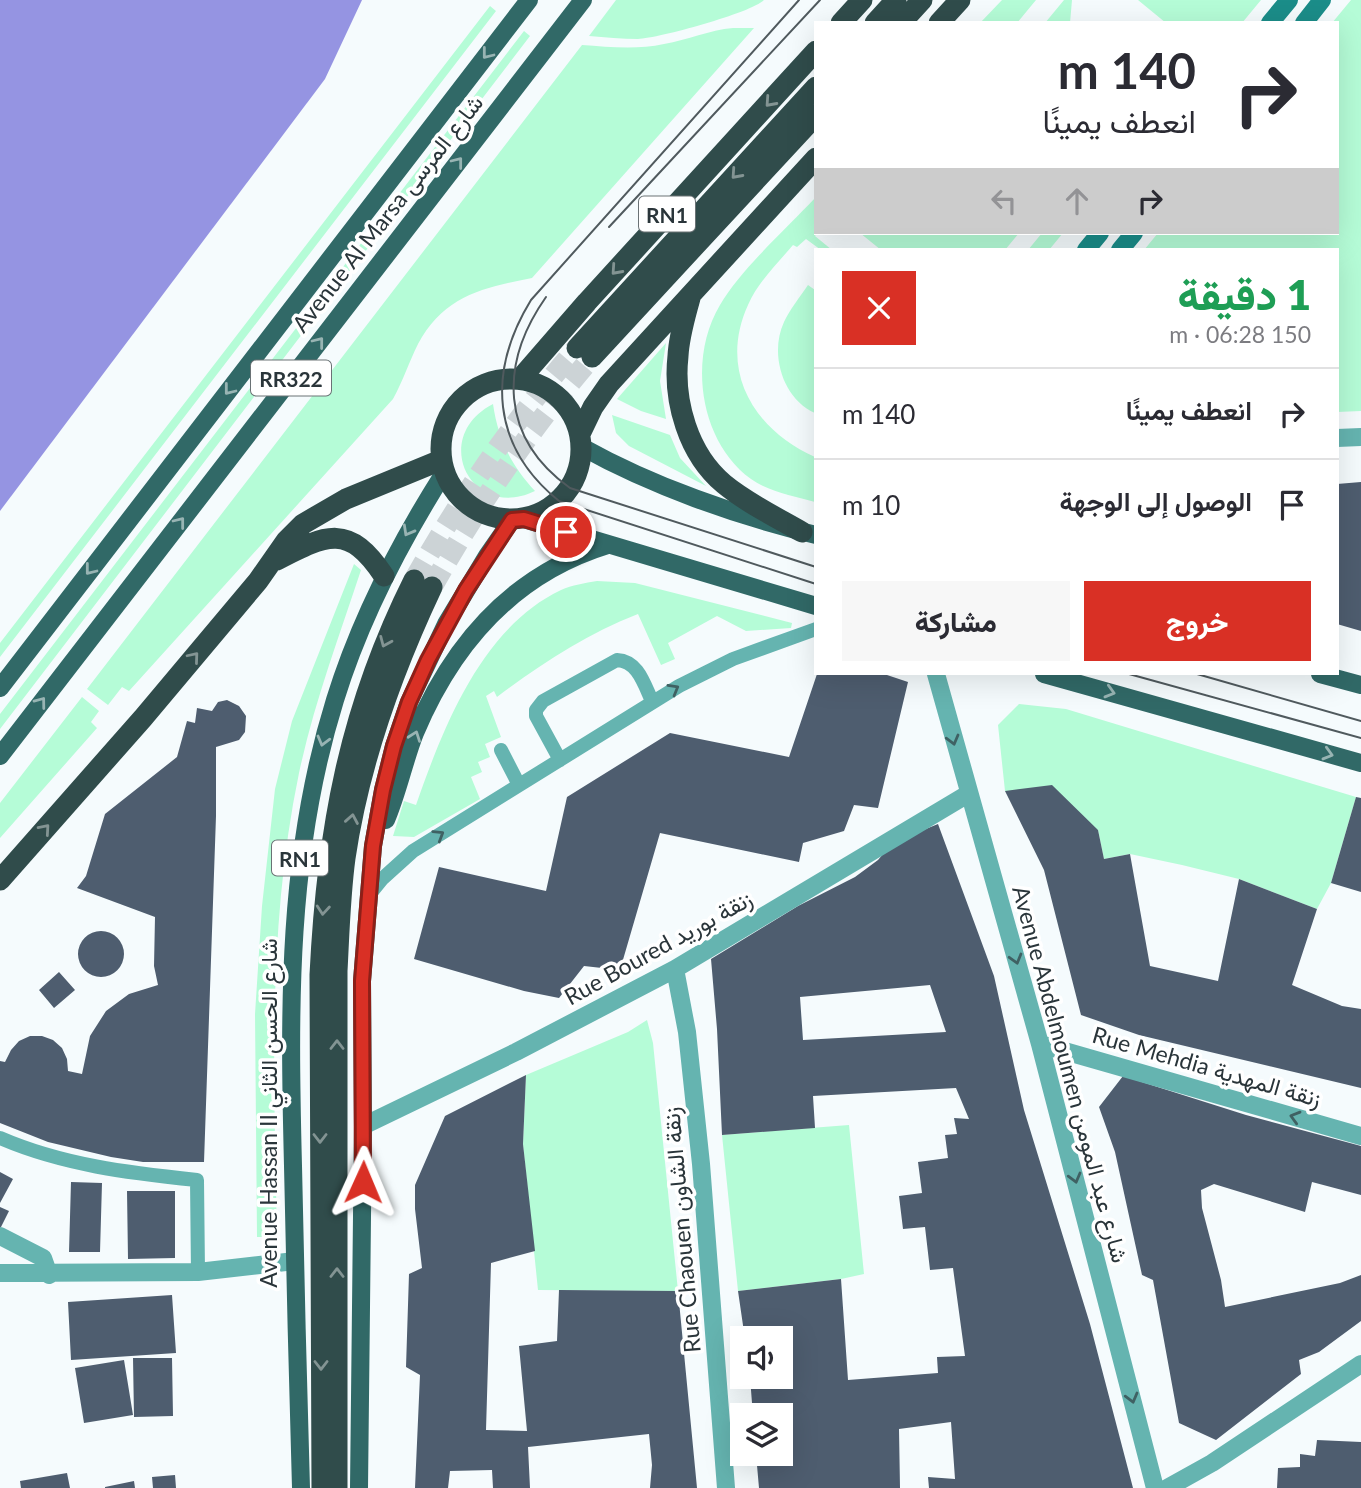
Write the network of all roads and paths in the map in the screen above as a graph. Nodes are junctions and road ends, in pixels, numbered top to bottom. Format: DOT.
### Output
graph roads {
  1 [pos="528,0"];
  2 [pos="583,0"];
  3 [pos="862,0"];
  4 [pos="895,0"];
  5 [pos="922,0"];
  6 [pos="960,0"];
  7 [pos="1289,0"];
  8 [pos="1322,0"];
  9 [pos="843,21"];
  10 [pos="877,21"];
  11 [pos="903,21"];
  12 [pos="941,21"];
  13 [pos="1272,21"];
  14 [pos="1306,21"];
  15 [pos="814,53"];
  16 [pos="814,89"];
  17 [pos="814,117"];
  18 [pos="814,160"];
  19 [pos="691,294"];
  20 [pos="521,378"];
  21 [pos="1361,437"];
  22 [pos="1339,438"];
  23 [pos="581,440"];
  24 [pos="442,466"];
  25 [pos="518,520"];
  26 [pos="809,533"];
  27 [pos="608,545"];
  28 [pos="272,563"];
  29 [pos="384,576"];
  30 [pos="814,605"];
  31 [pos="814,630"];
  32 [pos="936,675"];
  33 [pos="1048,675"];
  34 [pos="1324,675"];
  35 [pos="1361,685"];
  36 [pos="0,688"];
  37 [pos="652,701"];
  38 [pos="501,750"];
  39 [pos="0,756"];
  40 [pos="560,760"];
  41 [pos="1361,763"];
  42 [pos="519,785"];
  43 [pos="968,794"];
  44 [pos="373,846"];
  45 [pos="0,880"];
  46 [pos="369,894"];
  47 [pos="675,969"];
  48 [pos="1040,1044"];
  49 [pos="363,1126"];
  50 [pos="1361,1136"];
  51 [pos="0,1138"];
  52 [pos="0,1236"];
  53 [pos="295,1266"];
  54 [pos="198,1272"];
  55 [pos="0,1273"];
  56 [pos="49,1275"];
  57 [pos="1361,1364"];
  58 [pos="302,1488"];
  59 [pos="322,1488"];
  60 [pos="337,1488"];
  61 [pos="359,1488"];
  62 [pos="726,1488"];
  63 [pos="1156,1488"];
  64 [pos="1167,1488"];
  1 -- 36 [label="main road, Avenue Al Marsa شارع المرسى / RR322, one-way"];
  39 -- 2 [label="main road, Avenue Al Marsa شارع المرسى / RR322, one-way"];
  3 -- 9 [label="highway"];
  4 -- 10 [label="highway"];
  5 -- 11 [label="highway"];
  6 -- 12 [label="highway"];
  7 -- 13 [label="street"];
  8 -- 14 [label="street"];
  15 -- 20 [label="highway, RN1, one-way"];
  16 -- 17 [label="highway, one-way"];
  18 -- 19 [label="highway"];
  19 -- 23 [label="highway"];
  19 -- 26 [label="highway"];
  20 -- 23 [label="highway"];
  20 -- 24 [label="highway, RN1"];
  21 -- 22 [label="street"];
  23 -- 25 [label="highway"];
  23 -- 26 [label="main road"];
  24 -- 25 [label="highway"];
  24 -- 28 [label="highway"];
  24 -- 29 [label="main road, Avenue Hassan II شارع الحسن الثاني / RN1, one-way"];
  25 -- 27 [label="main road"];
  25 -- 44 [label="main road"];
  27 -- 30 [label="main road"];
  44 -- 27 [label="main road, one-way"];
  28 -- 29 [label="highway"];
  45 -- 28 [label="highway, one-way"];
  29 -- 53 [label="main road, Avenue Hassan II شارع الحسن الثاني / RN1, one-way"];
  37 -- 31 [label="lane, one-way"];
  32 -- 43 [label="street, Avenue Abdelmoumen شارع عبد المومن, one-way"];
  33 -- 41 [label="main road, one-way"];
  34 -- 35 [label="main road"];
  37 -- 40 [label="lane"];
  37 -- 40 [label="lane"];
  38 -- 42 [label="lane"];
  40 -- 42 [label="lane"];
  46 -- 42 [label="lane, one-way"];
  43 -- 47 [label="street, Rue Boured زنقة بوريد"];
  43 -- 48 [label="street, Avenue Abdelmoumen شارع عبد المومن, one-way"];
  44 -- 46 [label="main road"];
  46 -- 49 [label="main road"];
  47 -- 49 [label="street, Rue Boured زنقة بوريد"];
  47 -- 62 [label="street, Rue Chaouen زنقة الشاون"];
  50 -- 48 [label="street, Rue Mehdia زنقة المهدية, one-way"];
  48 -- 63 [label="street, Avenue Abdelmoumen شارع عبد المومن, one-way"];
  49 -- 61 [label="main road"];
  51 -- 54 [label="lane"];
  52 -- 56 [label="street"];
  53 -- 54 [label="street"];
  53 -- 58 [label="main road, Avenue Hassan II شارع الحسن الثاني / RN1"];
  54 -- 56 [label="street"];
  55 -- 56 [label="street"];
  57 -- 64 [label="street"];
  60 -- 59 [label="highway, one-way"];
}
